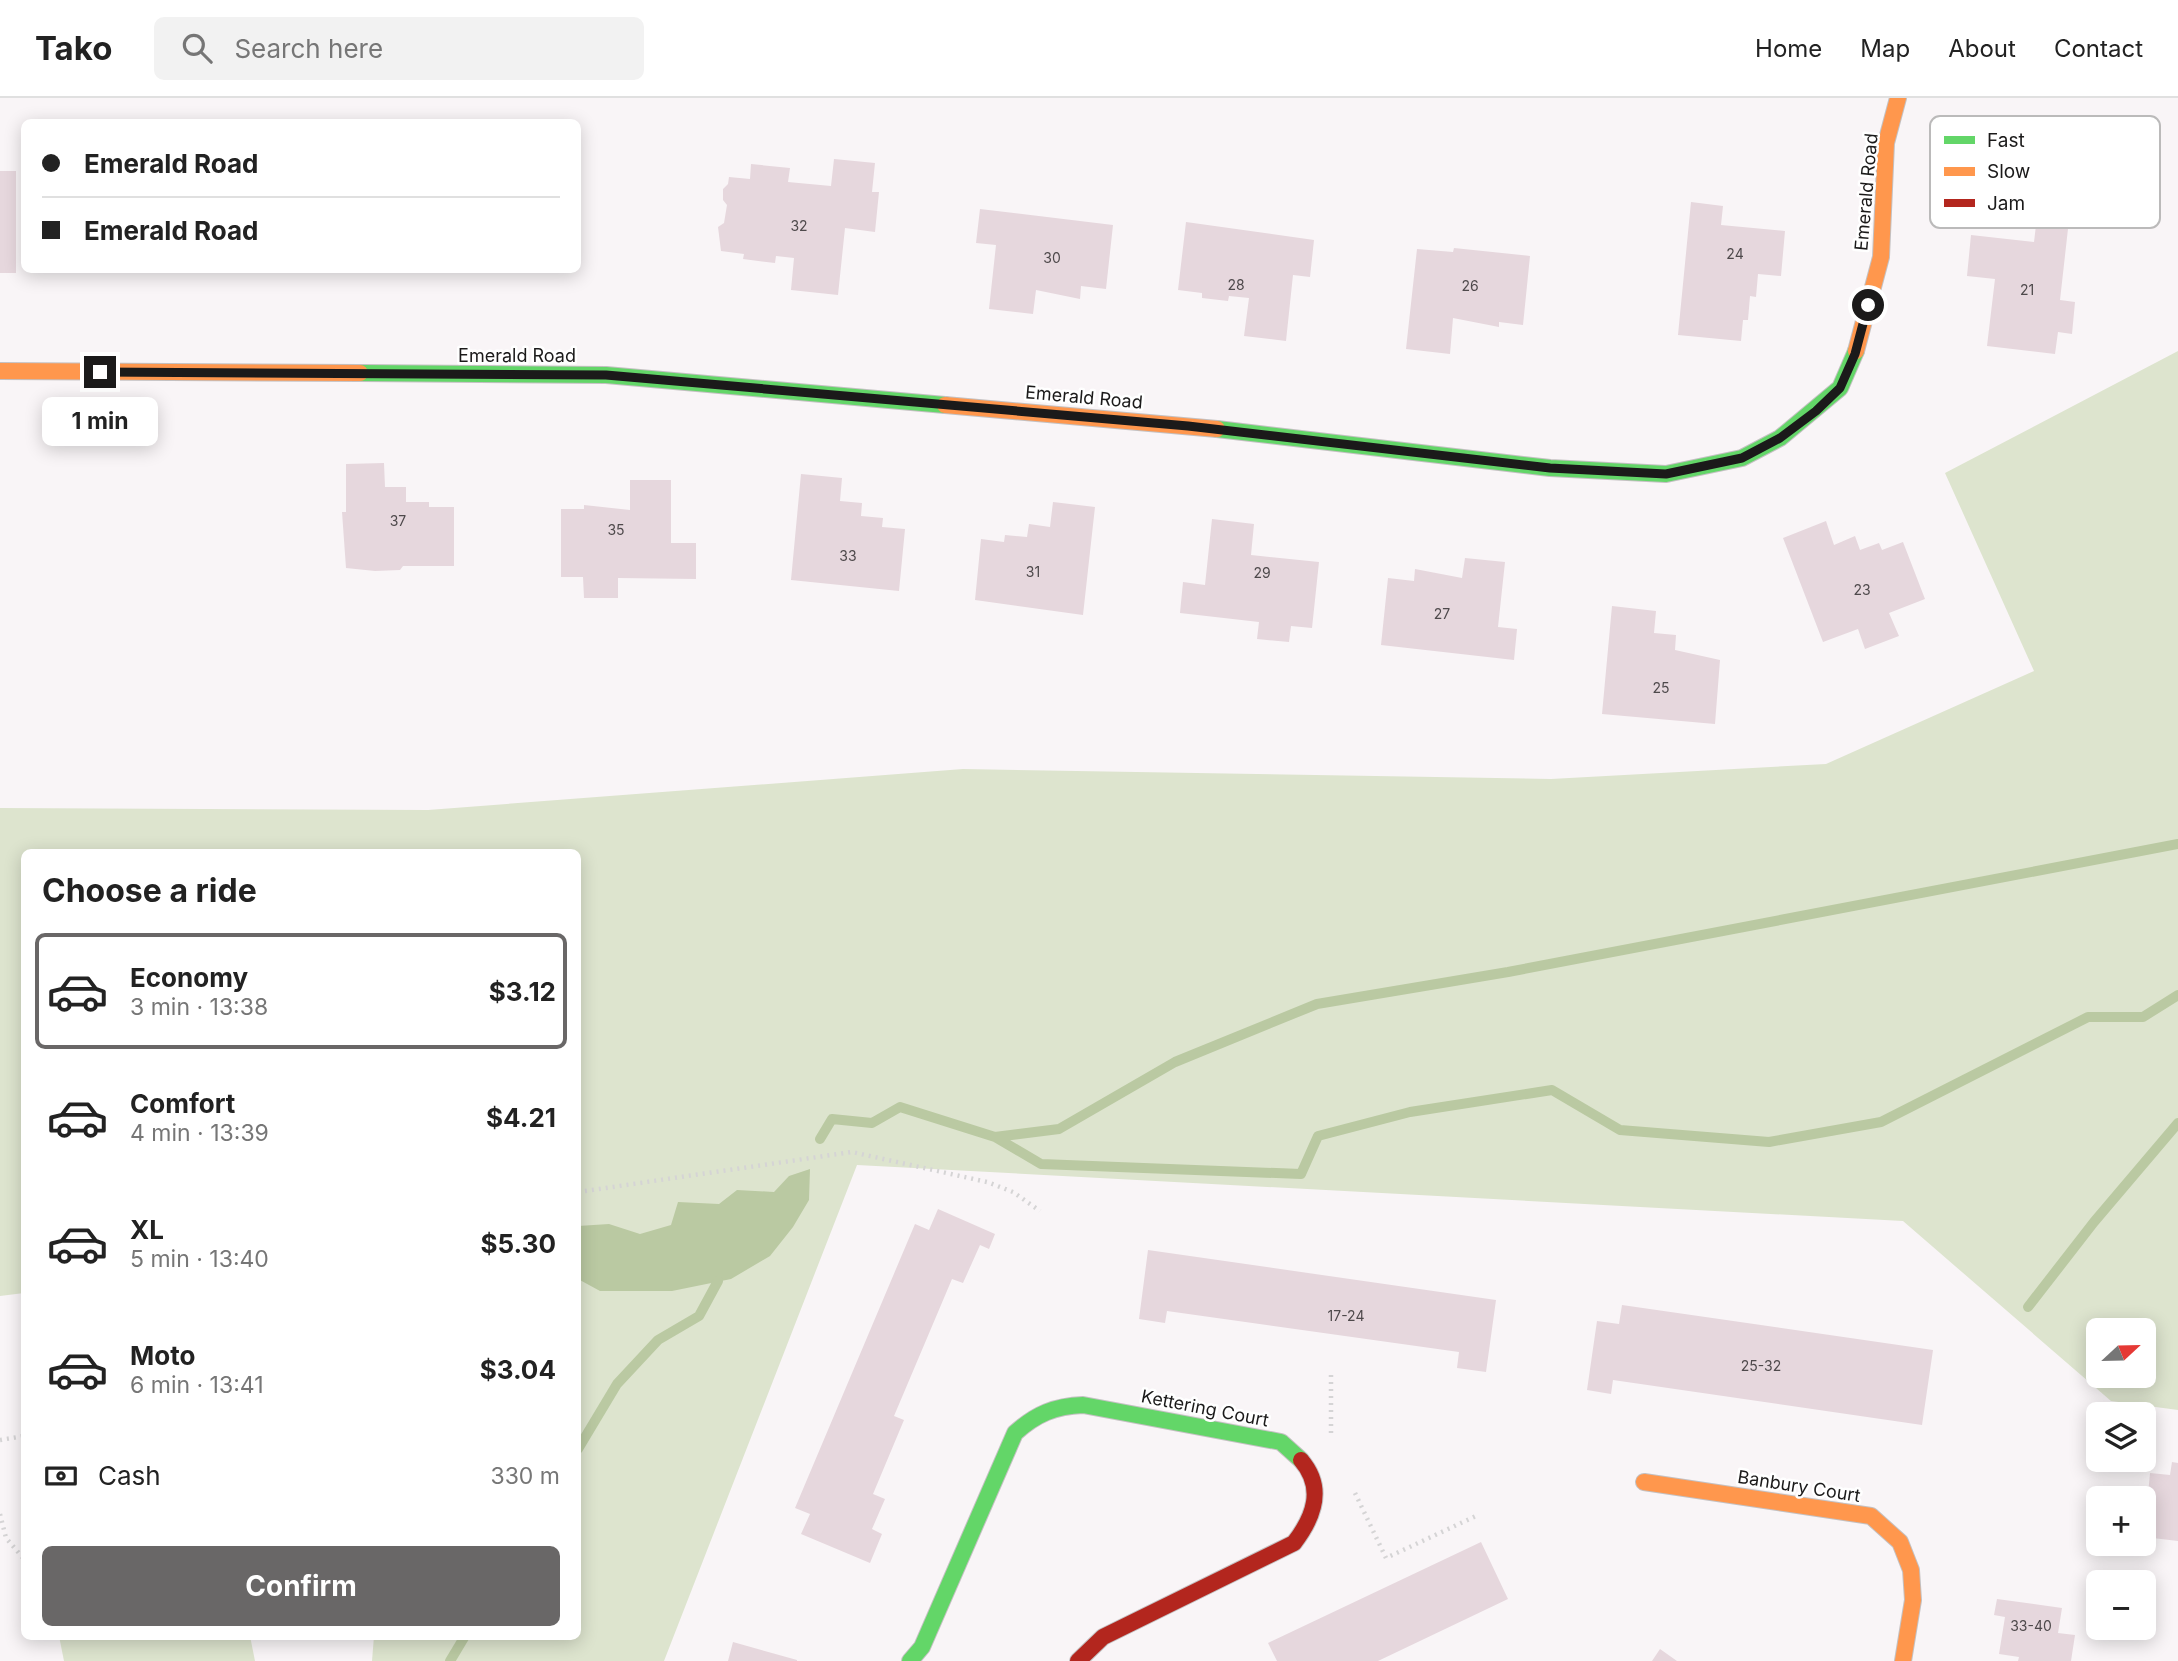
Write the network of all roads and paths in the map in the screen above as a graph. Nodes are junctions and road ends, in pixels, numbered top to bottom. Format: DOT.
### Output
graph roads {
  1 [pos="1898,98"];
  2 [pos="0,371"];
  3 [pos="581,1192"];
  4 [pos="1040,1211"];
  5 [pos="1331,1376"];
  6 [pos="21,1436"];
  7 [pos="0,1440"];
  8 [pos="1335,1442"];
  9 [pos="1644,1482"];
  10 [pos="1351,1486"];
  11 [pos="0,1514"];
  12 [pos="1476,1516"];
  13 [pos="21,1556"];
  14 [pos="910,1661"];
  15 [pos="1078,1661"];
  16 [pos="1903,1661"];
  1 -- 2 [label="street, Emerald Road"];
  3 -- 4 [label="path"];
  5 -- 8 [label="path"];
  6 -- 7 [label="path"];
  9 -- 16 [label="street, Banbury Court"];
  10 -- 12 [label="path"];
  11 -- 13 [label="path"];
  14 -- 15 [label="street, Kettering Court"];
}
